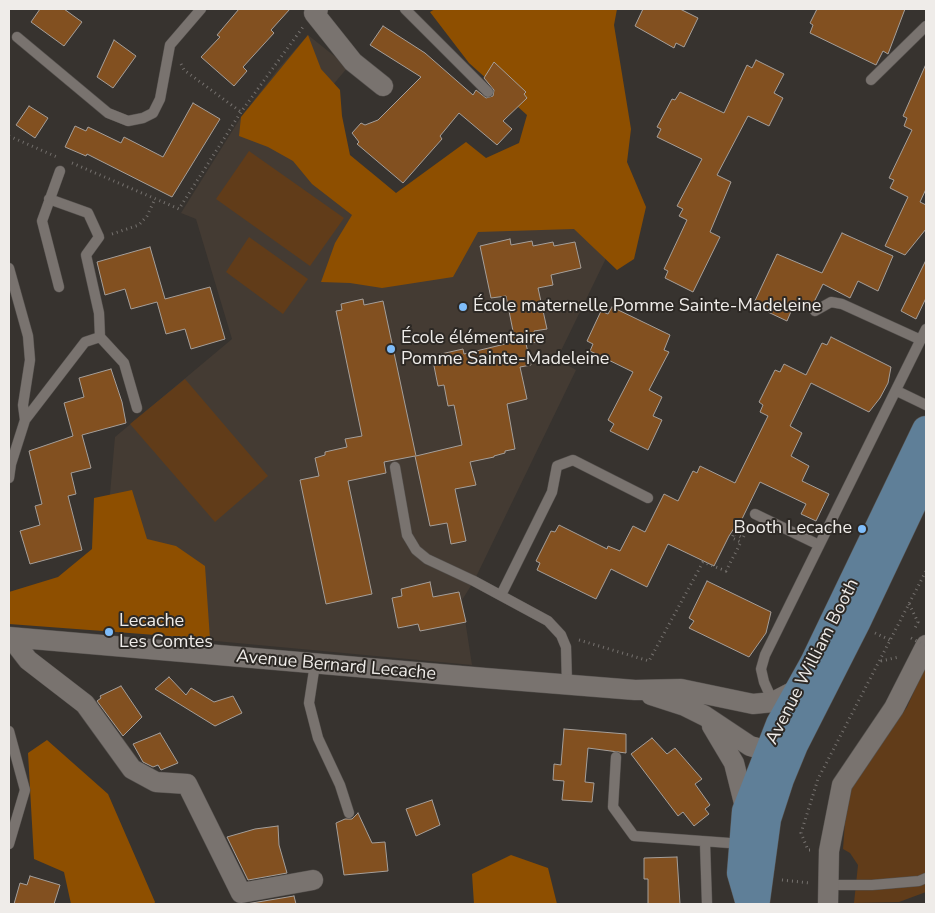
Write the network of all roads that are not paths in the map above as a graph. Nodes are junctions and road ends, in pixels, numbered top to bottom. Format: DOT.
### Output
graph roads {
  1 [pos="201,9"];
  2 [pos="405,9"];
  3 [pos="316,11"];
  4 [pos="926,26"];
  5 [pos="17,36"];
  6 [pos="871,80"];
  7 [pos="383,86"];
  8 [pos="488,92"];
  9 [pos="60,171"];
  10 [pos="49,199"];
  11 [pos="9,268"];
  12 [pos="59,287"];
  13 [pos="815,311"];
  14 [pos="926,329"];
  15 [pos="100,338"];
  16 [pos="921,340"];
  17 [pos="897,391"];
  18 [pos="926,405"];
  19 [pos="137,408"];
  20 [pos="25,420"];
  21 [pos="926,430"];
  22 [pos="10,463"];
  23 [pos="395,467"];
  24 [pos="926,476"];
  25 [pos="9,478"];
  26 [pos="648,498"];
  27 [pos="755,514"];
  28 [pos="819,545"];
  29 [pos="501,595"];
  30 [pos="10,637"];
  31 [pos="921,643"];
  32 [pos="315,664"];
  33 [pos="568,684"];
  34 [pos="635,690"];
  35 [pos="705,716"];
  36 [pos="779,730"];
  37 [pos="9,731"];
  38 [pos="616,757"];
  39 [pos="746,811"];
  40 [pos="349,813"];
  41 [pos="706,843"];
  42 [pos="9,844"];
  43 [pos="744,844"];
  44 [pos="926,878"];
  45 [pos="313,880"];
  46 [pos="828,894"];
  47 [pos="707,904"];
  48 [pos="750,904"];
  49 [pos="756,904"];
  1 -- 5 [label="lane"];
  2 -- 8 [label="lane"];
  3 -- 7 [label="street"];
  4 -- 6 [label="lane"];
  9 -- 10 [label="lane"];
  10 -- 12 [label="lane"];
  10 -- 15 [label="lane"];
  11 -- 20 [label="lane"];
  13 -- 16 [label="lane"];
  14 -- 16 [label="lane"];
  15 -- 19 [label="lane"];
  15 -- 20 [label="lane"];
  16 -- 17 [label="lane"];
  17 -- 18 [label="lane"];
  17 -- 28 [label="lane"];
  20 -- 22 [label="lane"];
  21 -- 36 [label="street, Avenue William Booth"];
  22 -- 25 [label="lane"];
  23 -- 29 [label="lane"];
  24 -- 36 [label="street, Avenue William Booth"];
  26 -- 29 [label="lane"];
  27 -- 28 [label="lane"];
  28 -- 36 [label="lane"];
  29 -- 33 [label="lane"];
  30 -- 32 [label="street, Avenue Bernard Lecache"];
  30 -- 45 [label="street"];
  31 -- 46 [label="street"];
  32 -- 33 [label="street, Avenue Bernard Lecache"];
  32 -- 40 [label="lane"];
  33 -- 34 [label="street, Avenue Bernard Lecache"];
  34 -- 35 [label="street, Avenue Bernard Lecache"];
  34 -- 36 [label="street, Avenue Bernard Lecache"];
  35 -- 36 [label="street, Avenue Bernard Lecache"];
  35 -- 39 [label="street"];
  36 -- 39 [label="street, Avenue William Booth"];
  36 -- 49 [label="street, Avenue William Booth"];
  37 -- 42 [label="lane"];
  38 -- 41 [label="lane"];
  39 -- 43 [label="street, Avenue William Booth"];
  41 -- 43 [label="lane"];
  41 -- 47 [label="lane"];
  43 -- 48 [label="street, Avenue William Booth"];
  44 -- 46 [label="lane"];
}
